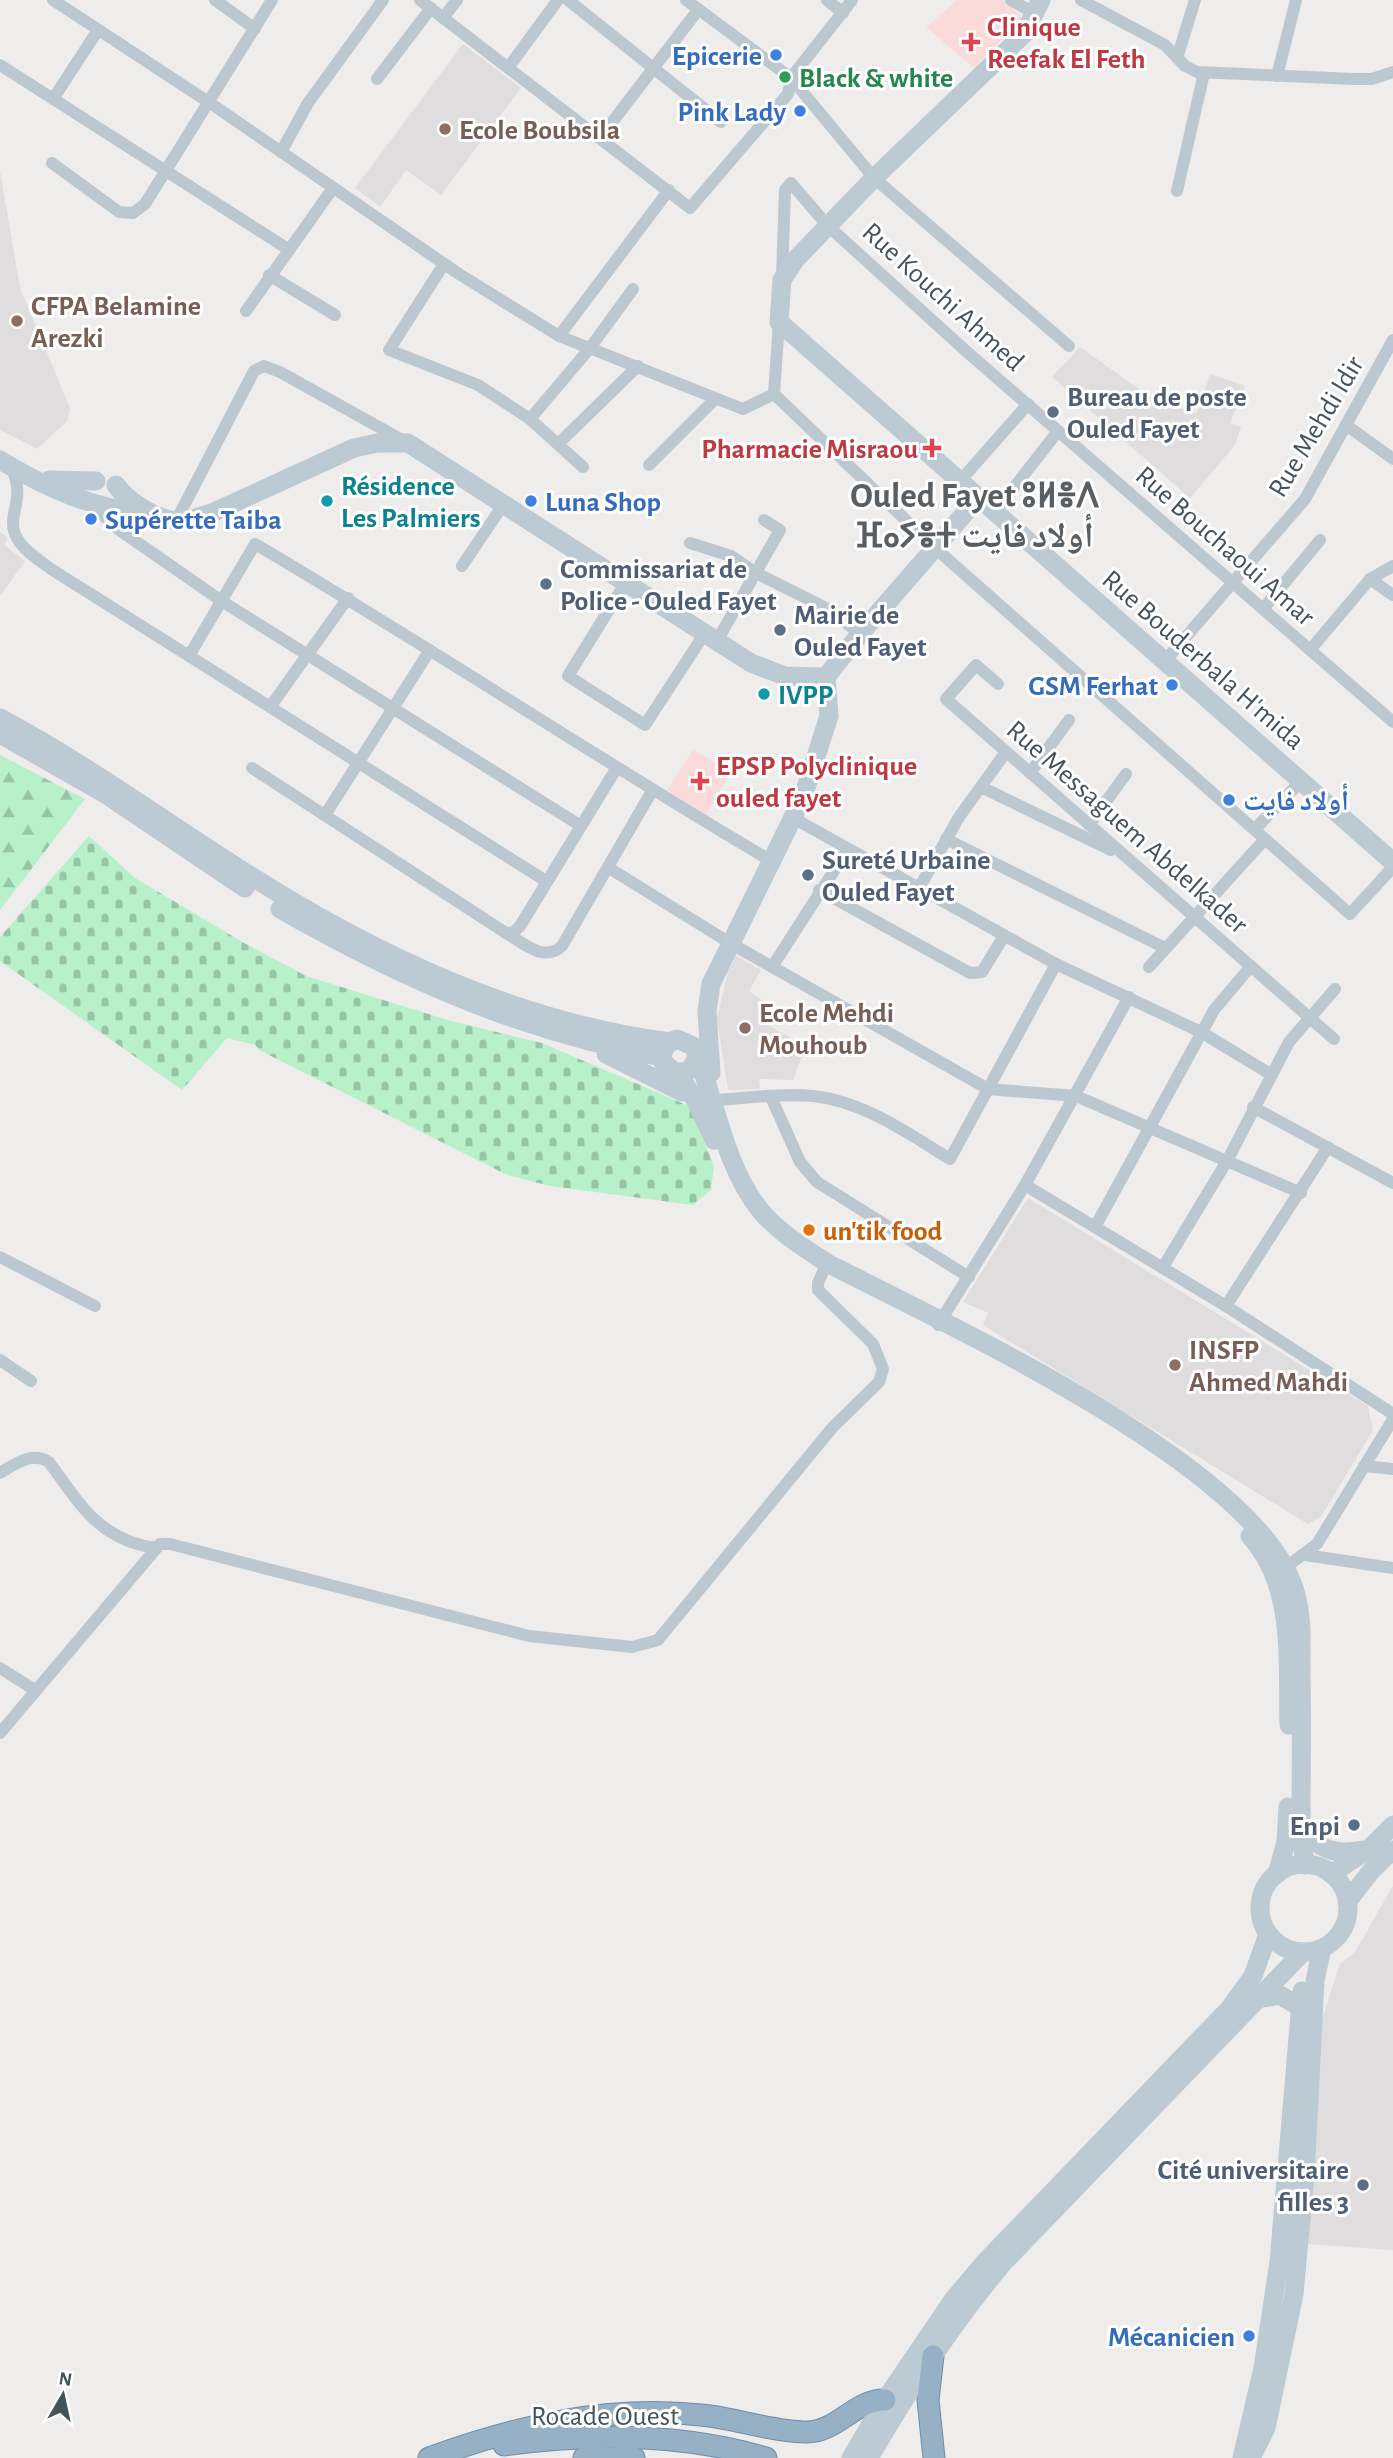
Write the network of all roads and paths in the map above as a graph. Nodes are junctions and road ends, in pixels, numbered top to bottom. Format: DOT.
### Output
graph roads {
  1 [pos="53,0"];
  2 [pos="215,0"];
  3 [pos="272,0"];
  4 [pos="383,0"];
  5 [pos="420,0"];
  6 [pos="457,0"];
  7 [pos="558,0"];
  8 [pos="568,0"];
  9 [pos="687,0"];
  10 [pos="827,0"];
  11 [pos="852,0"];
  12 [pos="1011,0"];
  13 [pos="1082,0"];
  14 [pos="1195,0"];
  15 [pos="1296,0"];
  16 [pos="1039,7"];
  17 [pos="431,8"];
  18 [pos="698,10"];
  19 [pos="843,12"];
  20 [pos="443,18"];
  21 [pos="255,29"];
  22 [pos="98,30"];
  23 [pos="1178,55"];
  24 [pos="0,65"];
  25 [pos="653,67"];
  26 [pos="508,68"];
  27 [pos="1393,72"];
  28 [pos="1204,73"];
  29 [pos="1277,76"];
  30 [pos="791,78"];
  31 [pos="377,79"];
  32 [pos="53,99"];
  33 [pos="210,103"];
  34 [pos="720,122"];
  35 [pos="600,138"];
  36 [pos="281,152"];
  37 [pos="52,163"];
  38 [pos="167,171"];
  39 [pos="874,178"];
  40 [pos="332,188"];
  41 [pos="669,190"];
  42 [pos="1177,191"];
  43 [pos="827,225"];
  44 [pos="288,249"];
  45 [pos="444,264"];
  46 [pos="269,275"];
  47 [pos="782,280"];
  48 [pos="633,289"];
  49 [pos="246,311"];
  50 [pos="335,315"];
  51 [pos="779,322"];
  52 [pos="559,336"];
  53 [pos="1069,346"];
  54 [pos="1392,346"];
  55 [pos="590,348"];
  56 [pos="638,366"];
  57 [pos="774,394"];
  58 [pos="715,399"];
  59 [pos="1027,404"];
  60 [pos="530,419"];
  61 [pos="1346,425"];
  62 [pos="1058,431"];
  63 [pos="408,443"];
  64 [pos="558,444"];
  65 [pos="1393,459"];
  66 [pos="6,464"];
  67 [pos="649,465"];
  68 [pos="583,467"];
  69 [pos="961,480"];
  70 [pos="96,481"];
  71 [pos="116,485"];
  72 [pos="978,498"];
  73 [pos="101,505"];
  74 [pos="503,505"];
  75 [pos="995,512"];
  76 [pos="170,519"];
  77 [pos="764,520"];
  78 [pos="1320,540"];
  79 [pos="690,543"];
  80 [pos="936,548"];
  81 [pos="462,566"];
  82 [pos="1393,566"];
  83 [pos="756,573"];
  84 [pos="1370,579"];
  85 [pos="625,582"];
  86 [pos="1234,583"];
  87 [pos="1393,595"];
  88 [pos="348,598"];
  89 [pos="223,602"];
  90 [pos="1263,609"];
  91 [pos="860,634"];
  92 [pos="711,637"];
  93 [pos="430,650"];
  94 [pos="1310,650"];
  95 [pos="309,654"];
  96 [pos="189,656"];
  97 [pos="1165,661"];
  98 [pos="827,677"];
  99 [pos="998,684"];
  100 [pos="394,706"];
  101 [pos="270,707"];
  102 [pos="0,718"];
  103 [pos="1069,720"];
  104 [pos="1393,722"];
  105 [pos="0,734"];
  106 [pos="1006,752"];
  107 [pos="358,762"];
  108 [pos="252,768"];
  109 [pos="616,769"];
  110 [pos="1030,773"];
  111 [pos="1126,774"];
  112 [pos="1301,781"];
  113 [pos="981,787"];
  114 [pos="652,791"];
  115 [pos="324,816"];
  116 [pos="793,818"];
  117 [pos="1089,825"];
  118 [pos="581,826"];
  119 [pos="1255,829"];
  120 [pos="946,839"];
  121 [pos="1265,839"];
  122 [pos="848,849"];
  123 [pos="1127,858"];
  124 [pos="773,862"];
  125 [pos="1393,864"];
  126 [pos="609,868"];
  127 [pos="546,881"];
  128 [pos="819,890"];
  129 [pos="918,890"];
  130 [pos="1193,916"];
  131 [pos="506,933"];
  132 [pos="1004,936"];
  133 [pos="730,943"];
  134 [pos="1165,948"];
  135 [pos="1056,964"];
  136 [pos="1251,966"];
  137 [pos="772,967"];
  138 [pos="1149,967"];
  139 [pos="1335,989"];
  140 [pos="1129,997"];
  141 [pos="707,1011"];
  142 [pos="1309,1017"];
  143 [pos="1201,1032"];
  144 [pos="556,1034"];
  145 [pos="1334,1039"];
  146 [pos="667,1047"];
  147 [pos="696,1059"];
  148 [pos="678,1074"];
  149 [pos="1272,1075"];
  150 [pos="988,1089"];
  151 [pos="1076,1096"];
  152 [pos="771,1097"];
  153 [pos="706,1100"];
  154 [pos="1253,1107"];
  155 [pos="722,1125"];
  156 [pos="1149,1130"];
  157 [pos="1328,1147"];
  158 [pos="1227,1161"];
  159 [pos="1393,1183"];
  160 [pos="1025,1185"];
  161 [pos="1301,1193"];
  162 [pos="1095,1227"];
  163 [pos="0,1257"];
  164 [pos="825,1266"];
  165 [pos="1163,1267"];
  166 [pos="969,1276"];
  167 [pos="94,1306"];
  168 [pos="1226,1306"];
  169 [pos="939,1325"];
  170 [pos="0,1360"];
  171 [pos="31,1381"];
  172 [pos="1393,1416"];
  173 [pos="1364,1466"];
  174 [pos="1393,1469"];
  175 [pos="0,1473"];
  176 [pos="156,1548"];
  177 [pos="1306,1555"];
  178 [pos="1393,1568"];
  179 [pos="1281,1572"];
  180 [pos="0,1668"];
  181 [pos="34,1690"];
  182 [pos="0,1733"];
  183 [pos="1393,1825"];
  184 [pos="1301,1831"];
  185 [pos="1370,1848"];
  186 [pos="1393,1850"];
  187 [pos="1305,1865"];
  188 [pos="1276,1874"];
  189 [pos="1331,1874"];
  190 [pos="1347,1902"];
  191 [pos="1268,1934"];
  192 [pos="1311,1951"];
  193 [pos="1257,1999"];
  194 [pos="1300,2007"];
  195 [pos="933,2356"];
  196 [pos="891,2404"];
  197 [pos="429,2458"];
  198 [pos="443,2458"];
  199 [pos="584,2458"];
  200 [pos="634,2458"];
  201 [pos="766,2458"];
  202 [pos="851,2458"];
  203 [pos="869,2458"];
  204 [pos="934,2458"];
  205 [pos="1242,2458"];
  206 [pos="1251,2458"];
  1 -- 22 [label="street"];
  2 -- 21 [label="street"];
  3 -- 21 [label="street"];
  4 -- 36 [label="street"];
  5 -- 17 [label="street"];
  6 -- 20 [label="street"];
  7 -- 26 [label="street"];
  8 -- 25 [label="street"];
  9 -- 18 [label="street"];
  10 -- 19 [label="street"];
  11 -- 19 [label="street"];
  12 -- 16 [label="street"];
  13 -- 23 [label="street"];
  14 -- 23 [label="street"];
  15 -- 29 [label="street"];
  16 -- 39 [label="main road"];
  17 -- 20 [label="street"];
  17 -- 31 [label="street"];
  18 -- 25 [label="street"];
  18 -- 30 [label="street"];
  19 -- 30 [label="street"];
  20 -- 26 [label="street"];
  21 -- 33 [label="street"];
  22 -- 32 [label="street"];
  22 -- 33 [label="street"];
  23 -- 28 [label="street"];
  24 -- 32 [label="street"];
  25 -- 34 [label="street"];
  25 -- 35 [label="street"];
  26 -- 35 [label="street"];
  27 -- 29 [label="street"];
  28 -- 29 [label="street"];
  28 -- 42 [label="street"];
  30 -- 39 [label="street"];
  30 -- 41 [label="street"];
  32 -- 38 [label="street"];
  33 -- 36 [label="street"];
  33 -- 38 [label="street"];
  35 -- 41 [label="street"];
  36 -- 40 [label="street"];
  37 -- 38 [label="street"];
  38 -- 44 [label="street"];
  39 -- 43 [label="main road"];
  39 -- 53 [label="street"];
  40 -- 44 [label="street"];
  40 -- 45 [label="street"];
  41 -- 52 [label="street"];
  43 -- 47 [label="main road"];
  43 -- 47 [label="street, Rue Kouchi Ahmed"];
  43 -- 59 [label="street, Rue Kouchi Ahmed"];
  44 -- 46 [label="street"];
  45 -- 52 [label="street"];
  45 -- 60 [label="street"];
  46 -- 49 [label="street"];
  46 -- 50 [label="street"];
  47 -- 51 [label="main road"];
  48 -- 55 [label="street"];
  51 -- 57 [label="street"];
  51 -- 69 [label="main road, Rue Bouderbala H'mida"];
  52 -- 55 [label="street"];
  54 -- 61 [label="street, Rue Mehdi Idir"];
  55 -- 56 [label="street"];
  55 -- 60 [label="street"];
  56 -- 58 [label="street"];
  56 -- 64 [label="street"];
  57 -- 58 [label="street"];
  57 -- 80 [label="street"];
  58 -- 67 [label="street"];
  59 -- 62 [label="street, Rue Bouchaoui Amar"];
  59 -- 69 [label="street"];
  60 -- 64 [label="street"];
  61 -- 65 [label="street"];
  61 -- 86 [label="street, Rue Mehdi Idir"];
  62 -- 75 [label="street"];
  62 -- 86 [label="street, Rue Bouchaoui Amar"];
  63 -- 74 [label="main road"];
  63 -- 76 [label="main road"];
  63 -- 76 [label="street"];
  64 -- 68 [label="street"];
  66 -- 70 [label="main road"];
  66 -- 73 [label="main road"];
  66 -- 96 [label="street"];
  69 -- 72 [label="main road, Rue Bouderbala H'mida"];
  70 -- 71 [label="main road"];
  70 -- 73 [label="main road"];
  71 -- 73 [label="main road"];
  71 -- 76 [label="main road"];
  72 -- 75 [label="main road, Rue Bouderbala H'mida"];
  72 -- 80 [label="main road"];
  73 -- 76 [label="main road"];
  73 -- 89 [label="street"];
  74 -- 81 [label="street"];
  74 -- 85 [label="main road"];
  75 -- 97 [label="main road, Rue Bouderbala H'mida"];
  77 -- 83 [label="street"];
  78 -- 90 [label="street"];
  79 -- 83 [label="street"];
  80 -- 91 [label="main road"];
  80 -- 119 [label="street"];
  82 -- 84 [label="street"];
  83 -- 91 [label="street"];
  83 -- 92 [label="street"];
  84 -- 87 [label="street"];
  84 -- 94 [label="street"];
  85 -- 92 [label="main road"];
  85 -- 92 [label="street"];
  86 -- 90 [label="street, Rue Bouchaoui Amar"];
  86 -- 97 [label="street, Rue Mehdi Idir"];
  88 -- 89 [label="street"];
  88 -- 93 [label="street"];
  88 -- 95 [label="street"];
  89 -- 95 [label="street"];
  89 -- 96 [label="street"];
  90 -- 94 [label="street, Rue Bouchaoui Amar"];
  91 -- 98 [label="main road"];
  92 -- 98 [label="main road"];
  93 -- 100 [label="street"];
  93 -- 109 [label="street"];
  94 -- 104 [label="street, Rue Bouchaoui Amar"];
  95 -- 100 [label="street"];
  95 -- 101 [label="street"];
  96 -- 101 [label="street"];
  97 -- 112 [label="main road, Rue Bouderbala H'mida"];
  98 -- 116 [label="main road"];
  99 -- 106 [label="street, Rue Messaguem Abdelkader"];
  100 -- 107 [label="street"];
  100 -- 118 [label="street"];
  101 -- 107 [label="street"];
  102 -- 146 [label="main road"];
  103 -- 110 [label="street"];
  105 -- 144 [label="main road"];
  106 -- 110 [label="street, Rue Messaguem Abdelkader"];
  106 -- 113 [label="street"];
  107 -- 115 [label="street"];
  107 -- 127 [label="street"];
  108 -- 115 [label="street"];
  109 -- 114 [label="street"];
  109 -- 118 [label="street"];
  110 -- 117 [label="street, Rue Messaguem Abdelkader"];
  111 -- 117 [label="street"];
  112 -- 119 [label="street"];
  112 -- 125 [label="main road, Rue Bouderbala H'mida"];
  113 -- 120 [label="street"];
  113 -- 123 [label="street"];
  114 -- 124 [label="street"];
  114 -- 126 [label="street"];
  115 -- 131 [label="street"];
  116 -- 122 [label="street"];
  116 -- 124 [label="main road"];
  117 -- 123 [label="street, Rue Messaguem Abdelkader"];
  118 -- 127 [label="street"];
  119 -- 121 [label="street"];
  120 -- 129 [label="street"];
  120 -- 134 [label="street"];
  121 -- 125 [label="street"];
  121 -- 130 [label="street"];
  122 -- 128 [label="street"];
  122 -- 129 [label="street"];
  123 -- 130 [label="street, Rue Messaguem Abdelkader"];
  124 -- 133 [label="main road"];
  126 -- 131 [label="street"];
  126 -- 133 [label="street"];
  127 -- 131 [label="street"];
  128 -- 132 [label="street"];
  128 -- 137 [label="street"];
  129 -- 132 [label="street"];
  130 -- 134 [label="street"];
  130 -- 136 [label="street, Rue Messaguem Abdelkader"];
  132 -- 135 [label="street"];
  133 -- 137 [label="street"];
  133 -- 141 [label="main road"];
  134 -- 138 [label="street"];
  135 -- 140 [label="street"];
  135 -- 150 [label="street"];
  136 -- 142 [label="street, Rue Messaguem Abdelkader"];
  136 -- 143 [label="street"];
  137 -- 150 [label="street"];
  139 -- 142 [label="street"];
  140 -- 143 [label="street"];
  140 -- 151 [label="street"];
  141 -- 146 [label="main road"];
  141 -- 147 [label="main road"];
  141 -- 153 [label="main road"];
  142 -- 145 [label="street, Rue Messaguem Abdelkader"];
  142 -- 149 [label="street"];
  143 -- 149 [label="street"];
  143 -- 156 [label="street"];
  144 -- 146 [label="main road"];
  144 -- 153 [label="main road"];
  146 -- 147 [label="main road"];
  146 -- 148 [label="main road"];
  147 -- 148 [label="main road"];
  147 -- 155 [label="main road"];
  148 -- 153 [label="main road"];
  149 -- 154 [label="street"];
  150 -- 151 [label="street"];
  150 -- 152 [label="street"];
  151 -- 156 [label="street"];
  151 -- 160 [label="street"];
  152 -- 153 [label="street"];
  152 -- 166 [label="street"];
  153 -- 155 [label="main road"];
  153 -- 164 [label="main road"];
  154 -- 157 [label="street"];
  154 -- 158 [label="street"];
  155 -- 164 [label="main road"];
  156 -- 158 [label="street"];
  156 -- 162 [label="street"];
  157 -- 159 [label="street"];
  157 -- 161 [label="street"];
  158 -- 161 [label="street"];
  158 -- 165 [label="street"];
  160 -- 162 [label="street"];
  160 -- 166 [label="street"];
  161 -- 168 [label="street"];
  162 -- 165 [label="street"];
  163 -- 167 [label="street"];
  164 -- 169 [label="main road"];
  164 -- 176 [label="street"];
  165 -- 168 [label="street"];
  166 -- 169 [label="street"];
  168 -- 172 [label="street"];
  169 -- 179 [label="main road"];
  170 -- 171 [label="street"];
  172 -- 173 [label="street"];
  173 -- 174 [label="street"];
  173 -- 177 [label="street"];
  175 -- 176 [label="street"];
  176 -- 181 [label="street"];
  177 -- 178 [label="street"];
  177 -- 179 [label="street"];
  179 -- 184 [label="main road"];
  179 -- 188 [label="main road"];
  180 -- 181 [label="street"];
  181 -- 182 [label="street"];
  183 -- 185 [label="main road"];
  184 -- 185 [label="main road"];
  184 -- 187 [label="main road"];
  185 -- 189 [label="main road"];
  186 -- 190 [label="main road"];
  187 -- 188 [label="main road"];
  187 -- 189 [label="main road"];
  188 -- 191 [label="main road"];
  189 -- 190 [label="main road"];
  190 -- 192 [label="main road"];
  191 -- 192 [label="main road"];
  191 -- 196 [label="main road"];
  192 -- 193 [label="main road"];
  192 -- 194 [label="main road"];
  192 -- 206 [label="main road"];
  193 -- 194 [label="main road"];
  193 -- 195 [label="main road"];
  194 -- 205 [label="main road"];
  195 -- 196 [label="main road"];
  195 -- 204 [label="highway"];
  196 -- 197 [label="highway"];
  196 -- 202 [label="main road"];
  196 -- 203 [label="main road"];
  198 -- 201 [label="highway, Rocade Ouest"];
  199 -- 200 [label="highway, Rocade Ouest"];
}
